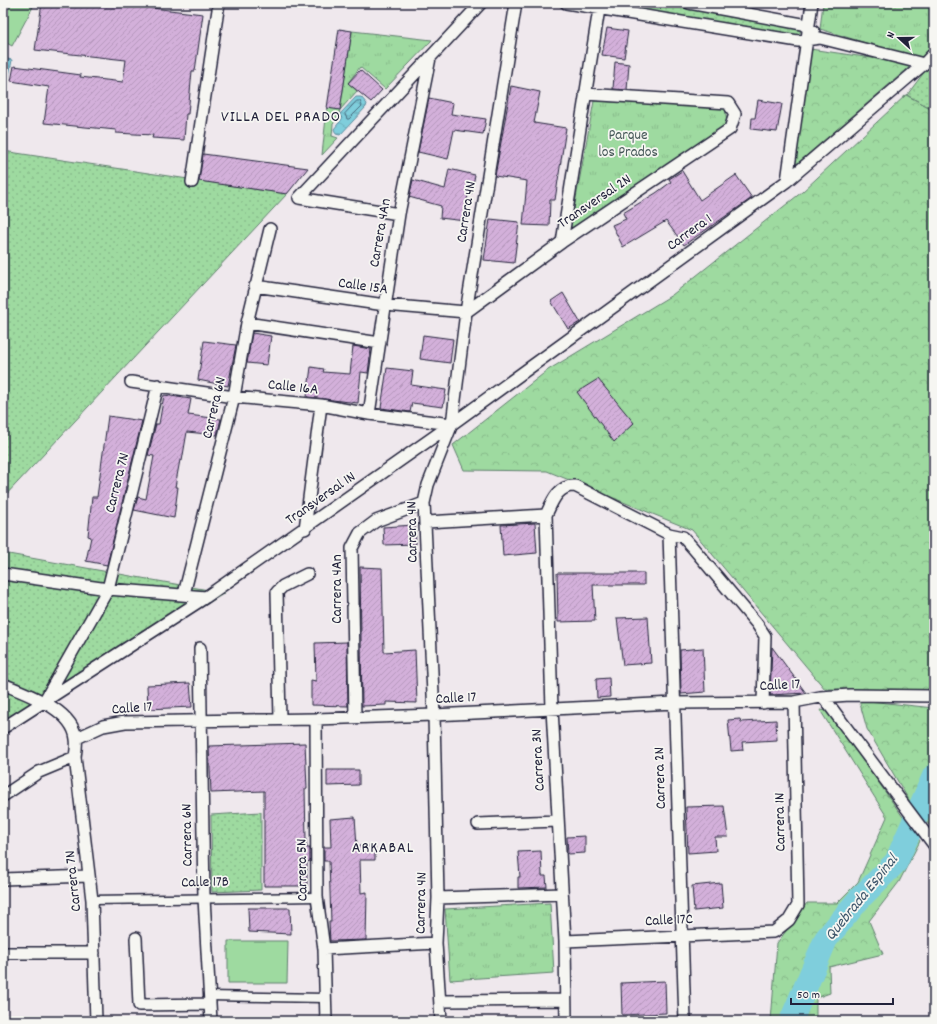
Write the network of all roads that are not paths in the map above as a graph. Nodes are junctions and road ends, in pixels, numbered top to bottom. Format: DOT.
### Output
graph roads {
  1 [pos="219,3"];
  2 [pos="481,3"];
  3 [pos="516,3"];
  4 [pos="566,3"];
  5 [pos="688,3"];
  6 [pos="812,3"];
  7 [pos="715,5"];
  8 [pos="599,9"];
  9 [pos="808,27"];
  10 [pos="820,38"];
  11 [pos="807,41"];
  12 [pos="934,53"];
  13 [pos="430,58"];
  14 [pos="924,64"];
  15 [pos="585,94"];
  16 [pos="787,181"];
  17 [pos="192,182"];
  18 [pos="399,214"];
  19 [pos="270,228"];
  20 [pos="562,242"];
  21 [pos="255,286"];
  22 [pos="385,305"];
  23 [pos="466,312"];
  24 [pos="247,323"];
  25 [pos="380,343"];
  26 [pos="131,382"];
  27 [pos="158,385"];
  28 [pos="234,397"];
  29 [pos="321,405"];
  30 [pos="369,414"];
  31 [pos="452,424"];
  32 [pos="424,504"];
  33 [pos="546,515"];
  34 [pos="427,522"];
  35 [pos="306,529"];
  36 [pos="669,534"];
  37 [pos="3,574"];
  38 [pos="307,574"];
  39 [pos="108,589"];
  40 [pos="184,594"];
  41 [pos="206,598"];
  42 [pos="200,648"];
  43 [pos="3,684"];
  44 [pos="934,696"];
  45 [pos="824,698"];
  46 [pos="44,701"];
  47 [pos="794,702"];
  48 [pos="674,703"];
  49 [pos="763,703"];
  50 [pos="552,709"];
  51 [pos="434,715"];
  52 [pos="355,717"];
  53 [pos="280,719"];
  54 [pos="316,719"];
  55 [pos="200,721"];
  56 [pos="3,728"];
  57 [pos="76,738"];
  58 [pos="76,757"];
  59 [pos="3,796"];
  60 [pos="558,821"];
  61 [pos="478,824"];
  62 [pos="933,843"];
  63 [pos="89,876"];
  64 [pos="3,879"];
  65 [pos="562,894"];
  66 [pos="317,897"];
  67 [pos="204,898"];
  68 [pos="438,898"];
  69 [pos="92,900"];
  70 [pos="774,932"];
  71 [pos="682,935"];
  72 [pos="136,938"];
  73 [pos="565,941"];
  74 [pos="436,943"];
  75 [pos="324,949"];
  76 [pos="3,953"];
  77 [pos="94,953"];
  78 [pos="325,998"];
  79 [pos="210,1000"];
  80 [pos="565,1000"];
  81 [pos="440,1001"];
  82 [pos="96,1021"];
  83 [pos="211,1021"];
  84 [pos="326,1021"];
  85 [pos="441,1021"];
  86 [pos="566,1021"];
  87 [pos="685,1021"];
  1 -- 17 [label="street"];
  2 -- 13 [label="street"];
  3 -- 23 [label="street, Carrera 4N"];
  4 -- 8 [label="street"];
  5 -- 7 [label="street"];
  6 -- 9 [label="street"];
  7 -- 9 [label="street"];
  8 -- 11 [label="street"];
  8 -- 15 [label="street"];
  9 -- 10 [label="street"];
  9 -- 11 [label="street"];
  10 -- 11 [label="street"];
  10 -- 14 [label="street"];
  11 -- 16 [label="street"];
  12 -- 14 [label="street, Carrera 1"];
  13 -- 18 [label="street, Carrera 4An"];
  13 -- 18 [label="street"];
  14 -- 16 [label="street, Carrera 1"];
  15 -- 20 [label="street"];
  15 -- 20 [label="street, Transversal 2N"];
  16 -- 31 [label="street, Carrera 1"];
  18 -- 22 [label="street, Carrera 4An"];
  19 -- 21 [label="street, Carrera 6N"];
  20 -- 23 [label="street, Transversal 2N"];
  21 -- 22 [label="street, Calle 15A"];
  21 -- 24 [label="street, Carrera 6N"];
  22 -- 23 [label="street, Calle 15A"];
  22 -- 25 [label="street, Carrera 4An"];
  23 -- 31 [label="street, Carrera 4N"];
  24 -- 25 [label="street"];
  24 -- 28 [label="street, Carrera 6N"];
  25 -- 30 [label="street, Carrera 4An"];
  26 -- 27 [label="street, Calle 16A"];
  27 -- 28 [label="street, Calle 16A"];
  27 -- 39 [label="street, Carrera 7N"];
  28 -- 29 [label="street, Calle 16A"];
  28 -- 40 [label="street, Carrera 6N"];
  29 -- 30 [label="street, Calle 16A"];
  29 -- 35 [label="street"];
  30 -- 31 [label="street, Calle 16A"];
  31 -- 32 [label="street, Carrera 4N"];
  31 -- 35 [label="street, Transversal 1N"];
  32 -- 34 [label="street, Carrera 4N"];
  32 -- 52 [label="street, Carrera 4An"];
  33 -- 34 [label="street"];
  33 -- 36 [label="street, Carrera 3N"];
  33 -- 50 [label="street, Carrera 3N"];
  34 -- 51 [label="street, Carrera 4N"];
  35 -- 41 [label="street, Transversal 1N"];
  36 -- 48 [label="street, Carrera 2N"];
  36 -- 49 [label="street"];
  37 -- 39 [label="street"];
  38 -- 53 [label="street"];
  39 -- 40 [label="street"];
  39 -- 46 [label="street, Carrera 7N"];
  40 -- 41 [label="street"];
  41 -- 46 [label="street, Transversal 1N"];
  42 -- 55 [label="street, Carrera 6N"];
  43 -- 46 [label="street"];
  44 -- 45 [label="street, Calle 17"];
  45 -- 47 [label="street, Calle 17"];
  45 -- 62 [label="street"];
  46 -- 56 [label="street"];
  46 -- 57 [label="street"];
  47 -- 49 [label="street, Calle 17"];
  47 -- 70 [label="street, Carrera 1N"];
  48 -- 49 [label="street, Calle 17"];
  48 -- 50 [label="street, Calle 17"];
  48 -- 71 [label="street, Carrera 2N"];
  50 -- 51 [label="street, Calle 17"];
  50 -- 60 [label="street, Carrera 3N"];
  51 -- 52 [label="street, Calle 17"];
  51 -- 68 [label="street, Carrera 4N"];
  52 -- 54 [label="street, Calle 17"];
  53 -- 54 [label="street, Calle 17"];
  53 -- 55 [label="street, Calle 17"];
  54 -- 66 [label="street, Carrera 5N"];
  55 -- 57 [label="street, Calle 17"];
  55 -- 67 [label="street, Carrera 6N"];
  57 -- 58 [label="street, Carrera 7N"];
  58 -- 59 [label="street"];
  58 -- 63 [label="street, Carrera 7N"];
  60 -- 61 [label="street"];
  60 -- 65 [label="street, Carrera 3N"];
  63 -- 64 [label="street"];
  63 -- 69 [label="street, Carrera 7N"];
  65 -- 68 [label="street"];
  65 -- 73 [label="street, Carrera 3N"];
  66 -- 67 [label="street, Calle 17B"];
  66 -- 75 [label="street, Carrera 5N"];
  67 -- 69 [label="street, Calle 17B"];
  67 -- 79 [label="street, Carrera 6N"];
  68 -- 74 [label="street, Carrera 4N"];
  69 -- 77 [label="street, Carrera 7N"];
  70 -- 71 [label="street, Calle 17C"];
  71 -- 73 [label="street, Calle 17C"];
  71 -- 87 [label="street, Carrera 2N"];
  72 -- 79 [label="street"];
  73 -- 80 [label="street, Carrera 3N"];
  74 -- 75 [label="street"];
  74 -- 81 [label="street, Carrera 4N"];
  75 -- 78 [label="street, Carrera 5N"];
  76 -- 77 [label="street"];
  77 -- 82 [label="street, Carrera 7N"];
  78 -- 79 [label="street"];
  78 -- 84 [label="street, Carrera 5N"];
  79 -- 83 [label="street, Carrera 6N"];
  80 -- 81 [label="street"];
  80 -- 86 [label="street, Carrera 3N"];
  81 -- 85 [label="street, Carrera 4N"];
}
